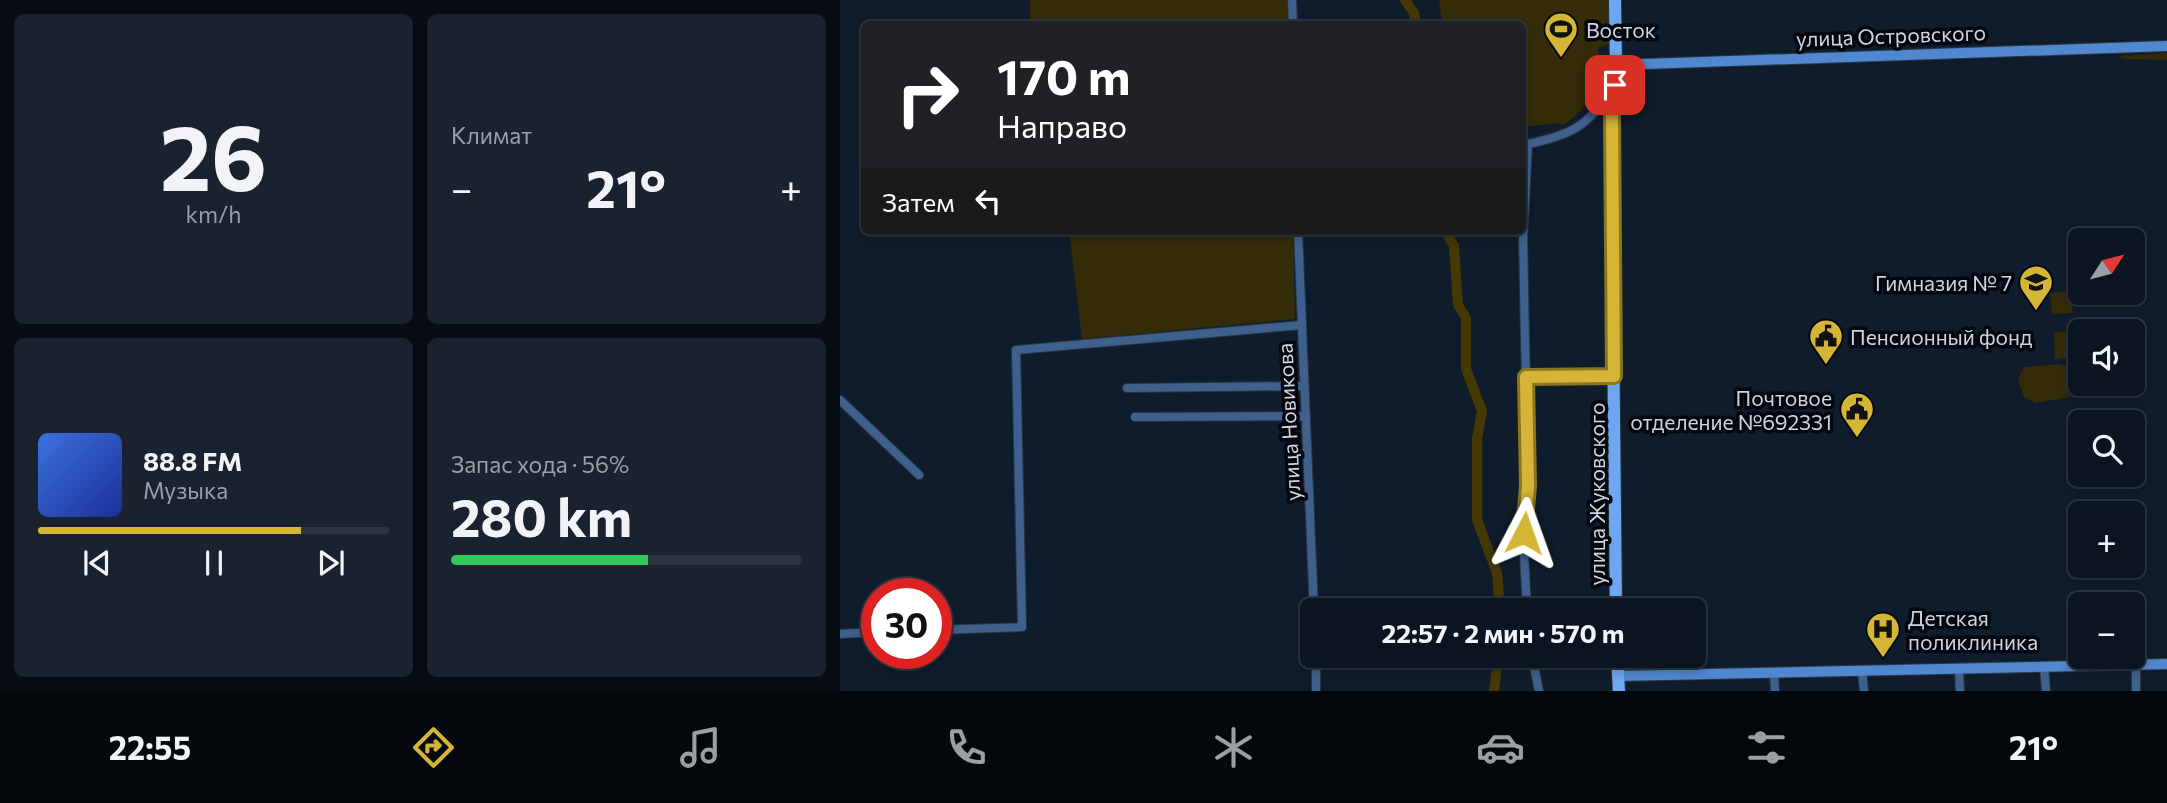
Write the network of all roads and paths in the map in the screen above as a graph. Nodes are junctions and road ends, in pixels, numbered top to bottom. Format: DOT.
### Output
graph roads {
  1 [pos="1292,0"];
  2 [pos="1615,0"];
  3 [pos="1293,21"];
  4 [pos="2167,46"];
  5 [pos="1616,65"];
  6 [pos="1615,85"];
  7 [pos="1526,182"];
  8 [pos="1298,235"];
  9 [pos="1523,235"];
  10 [pos="1301,325"];
  11 [pos="1614,376"];
  12 [pos="1526,377"];
  13 [pos="1304,386"];
  14 [pos="1127,388"];
  15 [pos="840,400"];
  16 [pos="1306,416"];
  17 [pos="1135,417"];
  18 [pos="919,475"];
  19 [pos="1313,598"];
  20 [pos="1526,598"];
  21 [pos="1616,598"];
  22 [pos="952,629"];
  23 [pos="861,633"];
  24 [pos="840,634"];
  25 [pos="2145,664"];
  26 [pos="2167,664"];
  27 [pos="2068,665"];
  28 [pos="2044,666"];
  29 [pos="1316,668"];
  30 [pos="1534,668"];
  31 [pos="1618,668"];
  32 [pos="1959,669"];
  33 [pos="2136,669"];
  34 [pos="1862,671"];
  35 [pos="1774,673"];
  36 [pos="1618,676"];
  37 [pos="1316,691"];
  38 [pos="1539,691"];
  39 [pos="1619,691"];
  40 [pos="1775,691"];
  41 [pos="1864,691"];
  42 [pos="1960,691"];
  43 [pos="2046,691"];
  44 [pos="2136,691"];
  1 -- 3 [label="street"];
  2 -- 5 [label="main road, улица Жуковского"];
  4 -- 5 [label="main road, улица Островского"];
  5 -- 6 [label="main road, улица Жуковского"];
  6 -- 7 [label="street"];
  6 -- 11 [label="main road, улица Жуковского"];
  8 -- 10 [label="street, улица Новикова"];
  9 -- 12 [label="street"];
  10 -- 13 [label="street, улица Новикова"];
  10 -- 22 [label="street"];
  11 -- 12 [label="street"];
  11 -- 21 [label="main road, улица Жуковского"];
  12 -- 20 [label="street"];
  13 -- 14 [label="street"];
  13 -- 16 [label="street, улица Новикова"];
  15 -- 18 [label="street"];
  16 -- 17 [label="street"];
  16 -- 19 [label="street, улица Новикова"];
  23 -- 24 [label="street"];
  25 -- 26 [label="main road"];
  27 -- 28 [label="main road"];
  28 -- 32 [label="main road"];
  28 -- 43 [label="street"];
  29 -- 37 [label="street"];
  30 -- 38 [label="street"];
  31 -- 36 [label="main road"];
  32 -- 34 [label="main road"];
  32 -- 42 [label="street"];
  33 -- 44 [label="street"];
  34 -- 35 [label="main road"];
  34 -- 41 [label="street"];
  35 -- 36 [label="main road"];
  35 -- 40 [label="street"];
  36 -- 39 [label="main road"];
}
